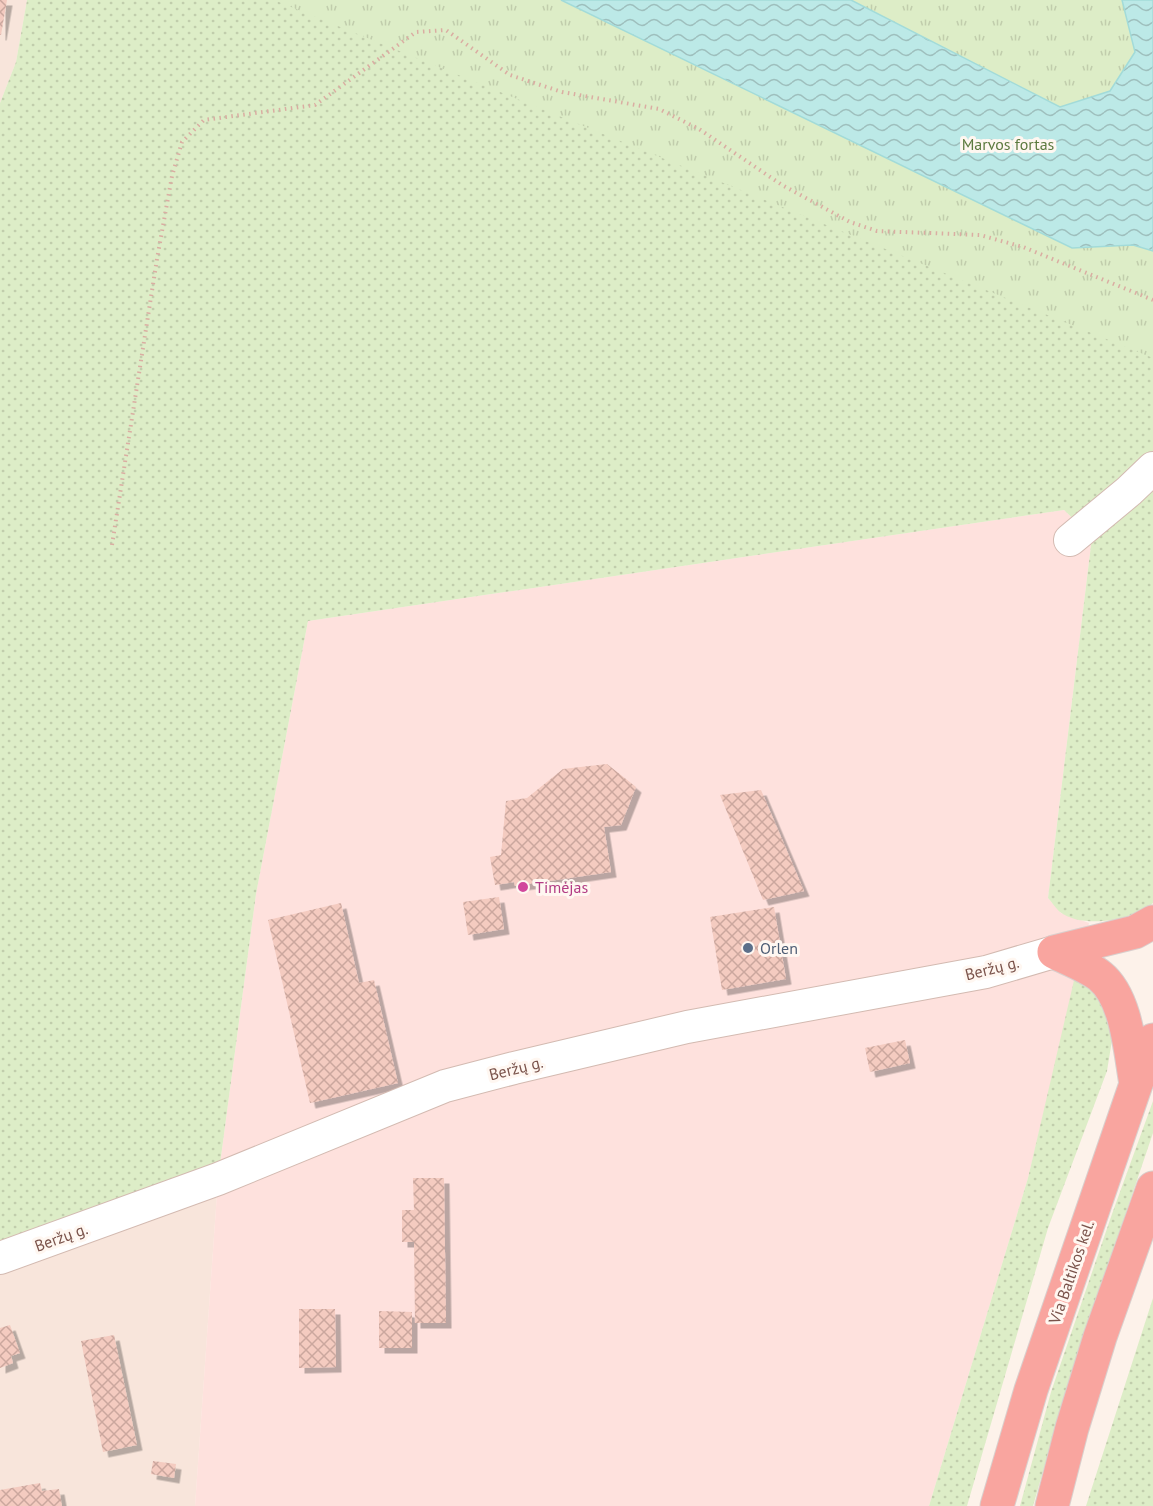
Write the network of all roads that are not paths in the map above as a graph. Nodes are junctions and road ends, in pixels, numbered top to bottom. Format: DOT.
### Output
graph roads {
  1 [pos="1153,468"];
  2 [pos="1070,540"];
  3 [pos="1153,922"];
  4 [pos="1054,952"];
  5 [pos="1153,1040"];
  6 [pos="1136,1084"];
  7 [pos="1153,1188"];
  8 [pos="0,1258"];
  9 [pos="997,1506"];
  10 [pos="1052,1506"];
  1 -- 2 [label="street"];
  3 -- 4 [label="highway"];
  4 -- 6 [label="highway"];
  4 -- 8 [label="street, Beržų g."];
  5 -- 6 [label="highway, Via Baltikos kel."];
  6 -- 9 [label="highway, Via Baltikos kel."];
  7 -- 10 [label="highway"];
}
